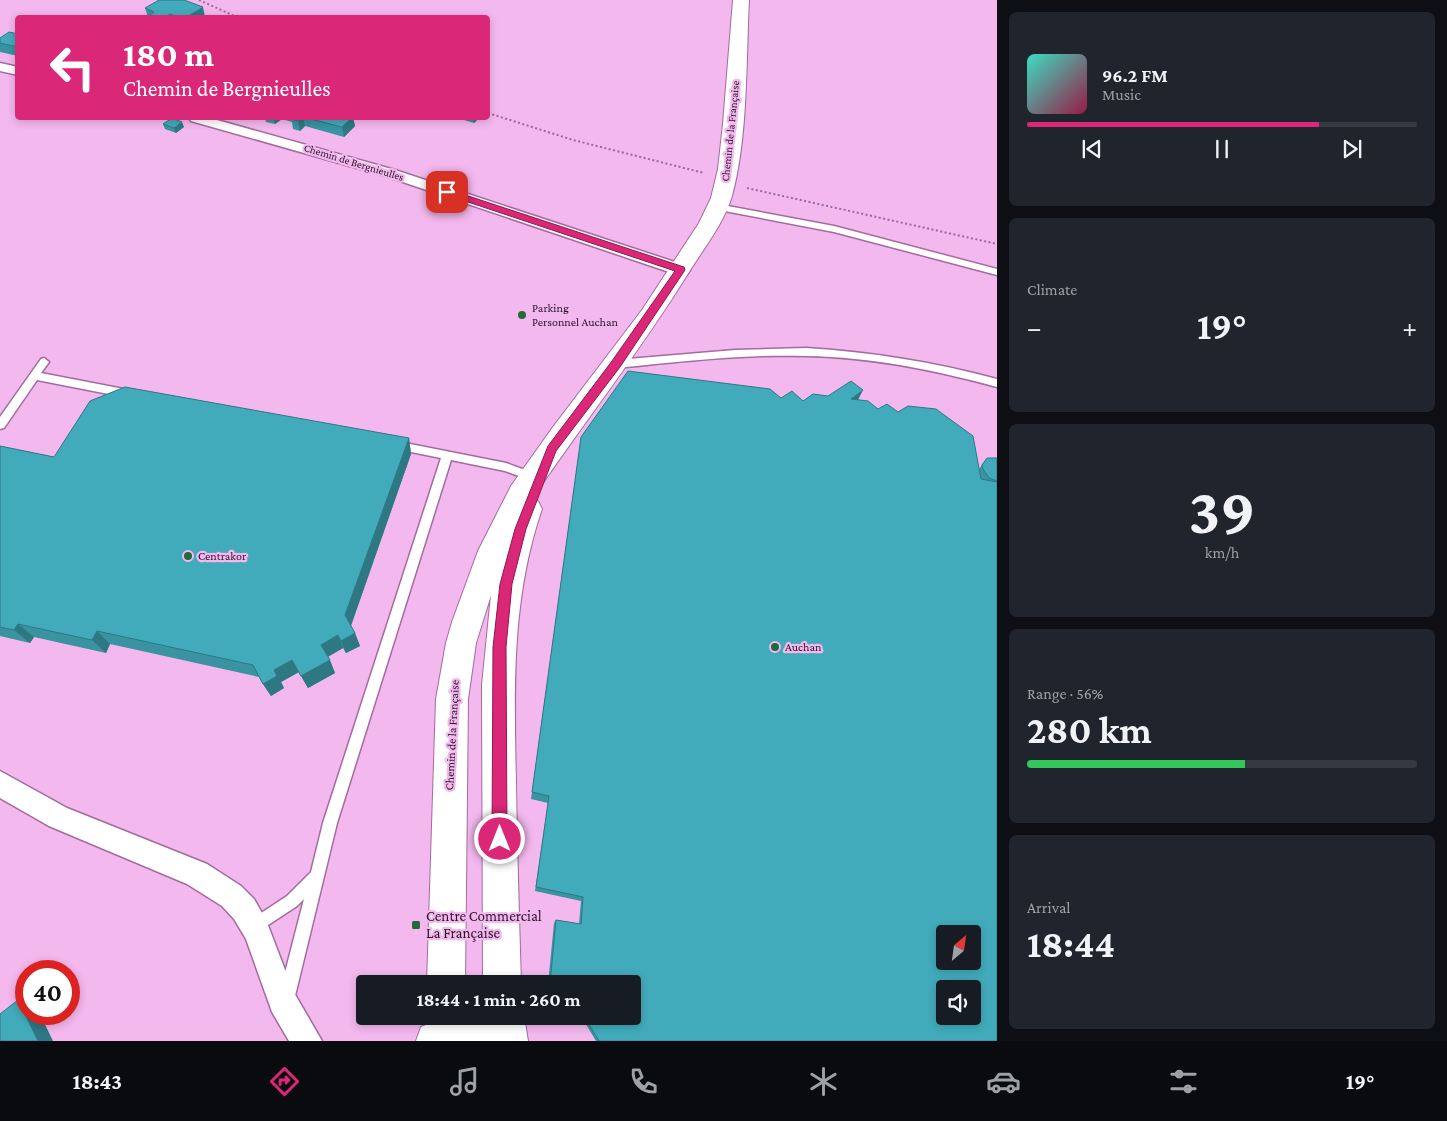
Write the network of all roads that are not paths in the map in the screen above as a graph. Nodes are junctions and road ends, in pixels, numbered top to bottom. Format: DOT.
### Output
graph roads {
  1 [pos="741,0"];
  2 [pos="0,67"];
  3 [pos="15,71"];
  4 [pos="203,120"];
  5 [pos="717,207"];
  6 [pos="681,270"];
  7 [pos="997,272"];
  8 [pos="44,362"];
  9 [pos="616,364"];
  10 [pos="35,376"];
  11 [pos="997,383"];
  12 [pos="143,397"];
  13 [pos="0,425"];
  14 [pos="388,444"];
  15 [pos="447,455"];
  16 [pos="536,478"];
  17 [pos="0,784"];
  18 [pos="316,877"];
  19 [pos="254,926"];
  20 [pos="446,975"];
  21 [pos="502,975"];
  22 [pos="506,1025"];
  23 [pos="302,1029"];
  24 [pos="438,1032"];
  25 [pos="495,1041"];
  26 [pos="509,1041"];
  1 -- 5 [label="street, Chemin de la Française"];
  2 -- 3 [label="street"];
  4 -- 6 [label="street, Chemin de Bergnieulles"];
  5 -- 6 [label="street, Chemin de la Française"];
  5 -- 7 [label="lane"];
  6 -- 9 [label="street, Chemin de la Française"];
  8 -- 10 [label="lane"];
  9 -- 11 [label="lane"];
  9 -- 16 [label="street, Chemin de la Française"];
  10 -- 12 [label="lane"];
  10 -- 13 [label="lane"];
  14 -- 15 [label="lane"];
  15 -- 16 [label="lane"];
  15 -- 18 [label="lane"];
  16 -- 20 [label="street, Chemin de la Française"];
  16 -- 21 [label="street, Chemin de la Française"];
  17 -- 19 [label="street"];
  18 -- 19 [label="lane"];
  18 -- 23 [label="lane"];
  19 -- 23 [label="street"];
  22 -- 26 [label="street"];
  24 -- 25 [label="street"];
}
